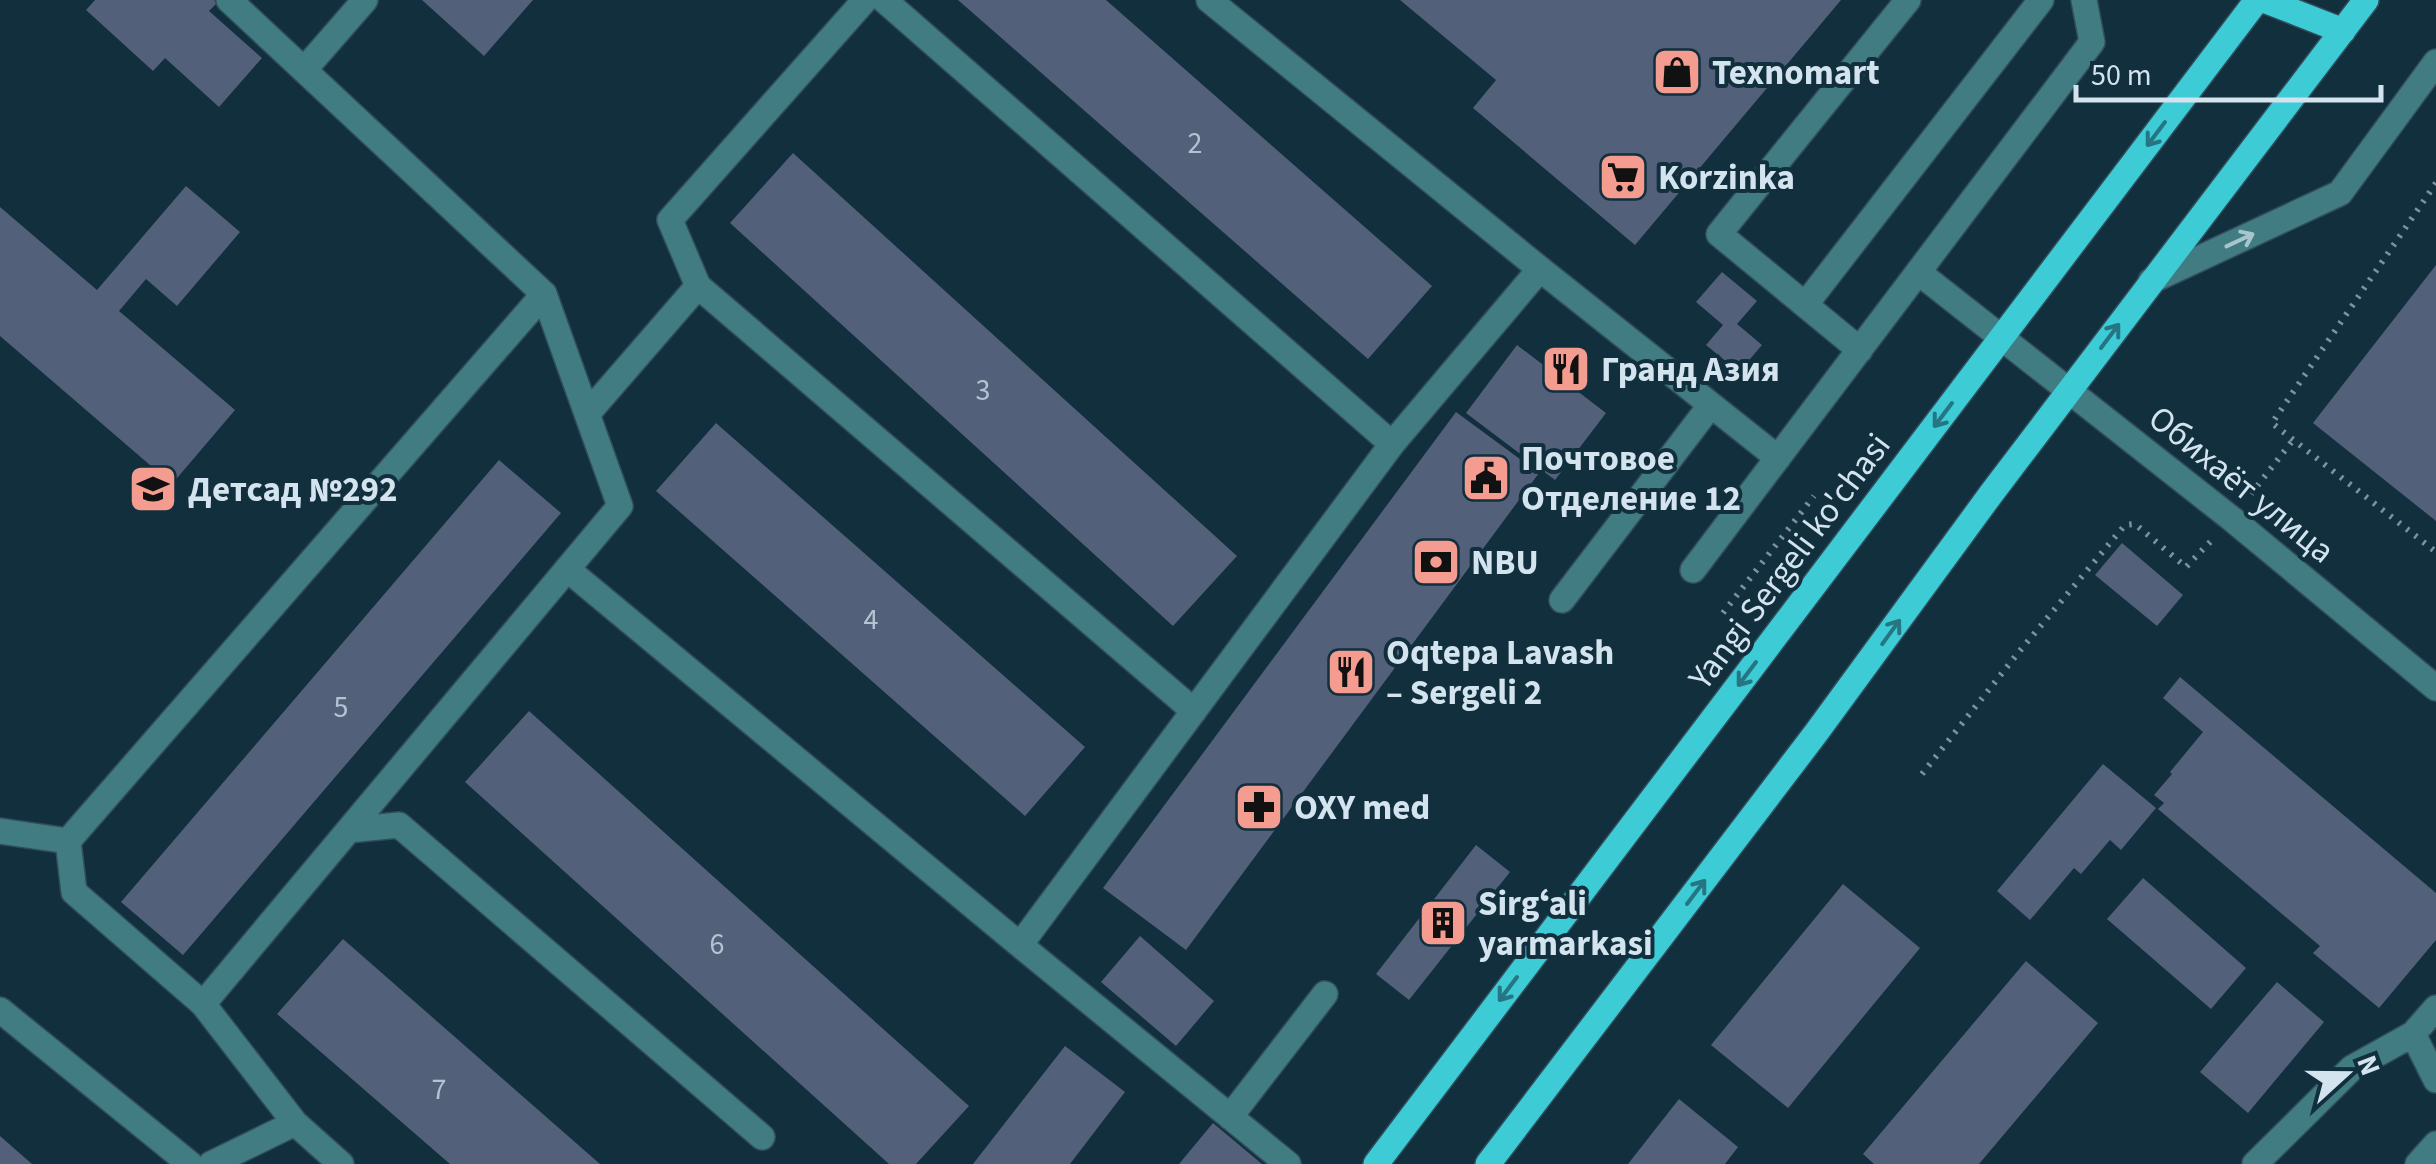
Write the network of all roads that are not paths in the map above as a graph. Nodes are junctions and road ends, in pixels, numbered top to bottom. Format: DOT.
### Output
graph roads {
  1 [pos="229,0"];
  2 [pos="365,0"];
  3 [pos="865,0"];
  4 [pos="884,0"];
  5 [pos="1209,0"];
  6 [pos="1908,0"];
  7 [pos="2041,0"];
  8 [pos="2084,0"];
  9 [pos="2261,0"];
  10 [pos="2322,0"];
  11 [pos="2366,0"];
  12 [pos="2343,31"];
  13 [pos="2436,62"];
  14 [pos="304,70"];
  15 [pos="1540,269"];
  16 [pos="1918,272"];
  17 [pos="2152,281"];
  18 [pos="698,286"];
  19 [pos="544,294"];
  20 [pos="1804,305"];
  21 [pos="2002,337"];
  22 [pos="1860,350"];
  23 [pos="2070,392"];
  24 [pos="1710,406"];
  25 [pos="588,413"];
  26 [pos="1392,444"];
  27 [pos="1778,458"];
  28 [pos="567,570"];
  29 [pos="1693,570"];
  30 [pos="1562,600"];
  31 [pos="2436,688"];
  32 [pos="1194,711"];
  33 [pos="349,830"];
  34 [pos="0,831"];
  35 [pos="68,841"];
  36 [pos="1020,945"];
  37 [pos="1324,994"];
  38 [pos="202,1004"];
  39 [pos="2436,1008"];
  40 [pos="0,1010"];
  41 [pos="2414,1034"];
  42 [pos="2436,1080"];
  43 [pos="1230,1117"];
  44 [pos="296,1123"];
  45 [pos="762,1136"];
  46 [pos="2436,1144"];
  47 [pos="190,1164"];
  48 [pos="212,1164"];
  49 [pos="341,1164"];
  50 [pos="1288,1164"];
  51 [pos="1376,1164"];
  52 [pos="1488,1164"];
  53 [pos="2255,1164"];
  54 [pos="2418,1164"];
  1 -- 14 [label="street"];
  2 -- 14 [label="street"];
  3 -- 18 [label="street"];
  4 -- 26 [label="street"];
  5 -- 15 [label="street"];
  6 -- 20 [label="street"];
  7 -- 20 [label="street"];
  8 -- 16 [label="street"];
  9 -- 12 [label="main road"];
  9 -- 21 [label="main road, Yangi Sergeli ko'chasi, one-way"];
  10 -- 12 [label="main road"];
  11 -- 12 [label="main road"];
  12 -- 17 [label="main road"];
  17 -- 13 [label="street, one-way"];
  14 -- 19 [label="street"];
  15 -- 24 [label="street"];
  15 -- 26 [label="street"];
  16 -- 21 [label="street, Обихаёт улица"];
  16 -- 22 [label="street"];
  23 -- 17 [label="main road, one-way"];
  18 -- 25 [label="street"];
  18 -- 32 [label="street"];
  19 -- 25 [label="street"];
  19 -- 35 [label="street"];
  20 -- 22 [label="street"];
  21 -- 23 [label="street, Обихаёт улица"];
  21 -- 51 [label="main road, Yangi Sergeli ko'chasi, one-way"];
  22 -- 27 [label="street"];
  23 -- 31 [label="street, Обихаёт улица"];
  52 -- 23 [label="main road, one-way"];
  24 -- 27 [label="street"];
  24 -- 30 [label="street"];
  25 -- 28 [label="street"];
  26 -- 32 [label="street"];
  27 -- 29 [label="street"];
  28 -- 33 [label="street"];
  28 -- 36 [label="street"];
  32 -- 36 [label="street"];
  33 -- 38 [label="street"];
  33 -- 45 [label="street"];
  34 -- 35 [label="street"];
  35 -- 38 [label="street"];
  36 -- 43 [label="street"];
  37 -- 43 [label="street"];
  38 -- 44 [label="street"];
  39 -- 41 [label="street"];
  40 -- 47 [label="street"];
  41 -- 42 [label="street"];
  41 -- 53 [label="street"];
  43 -- 50 [label="street"];
  44 -- 48 [label="street"];
  44 -- 49 [label="street"];
  46 -- 54 [label="street"];
}
